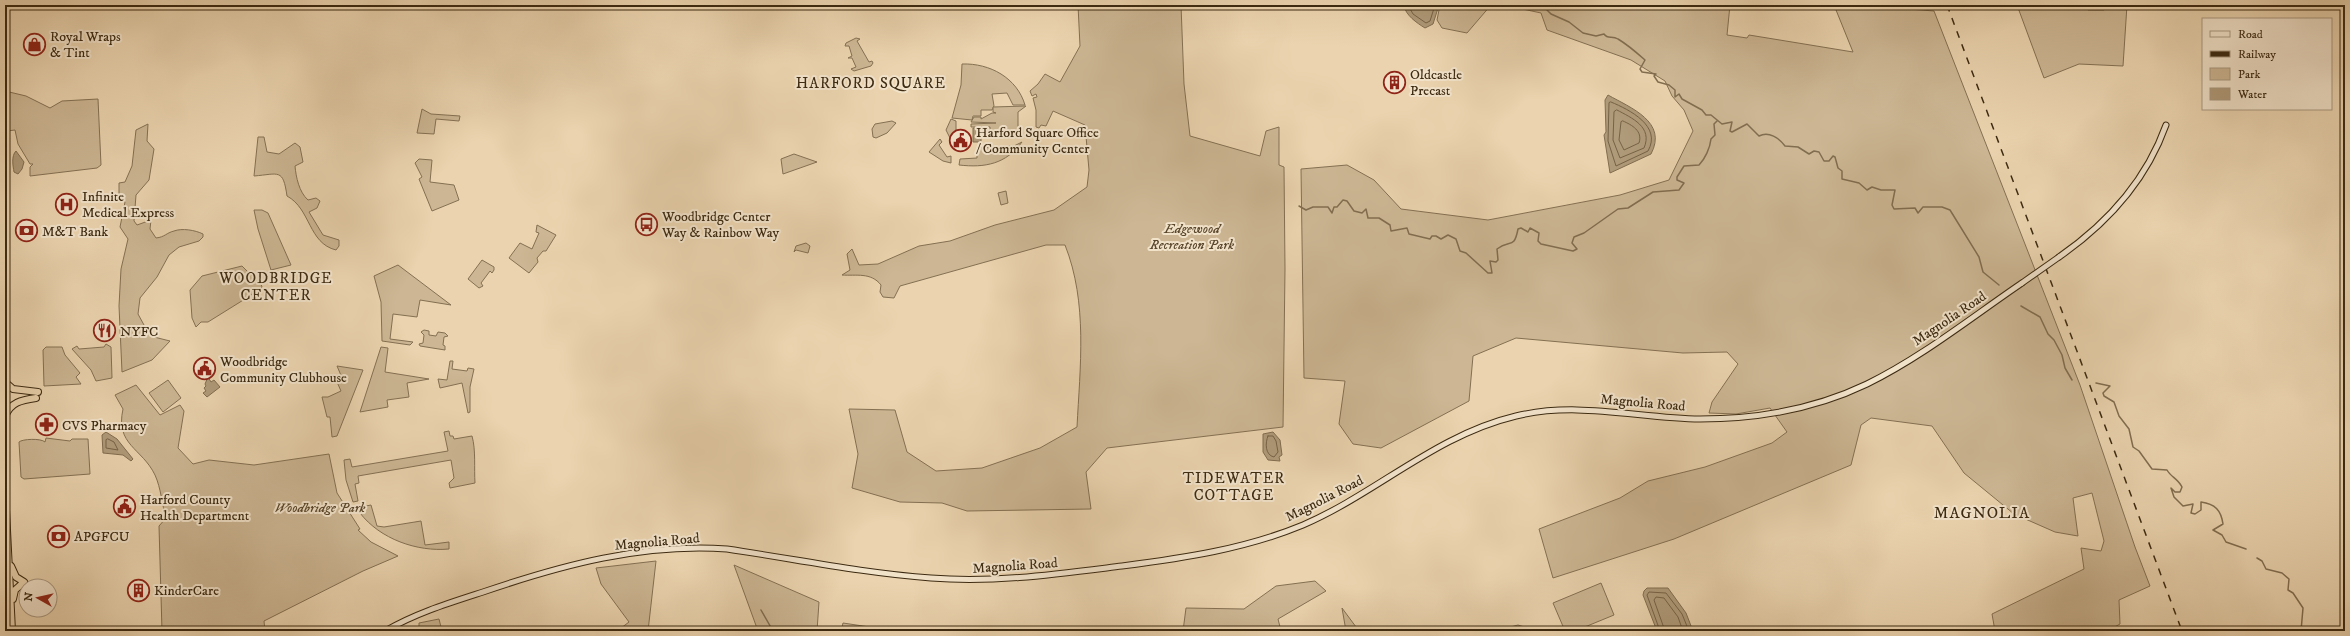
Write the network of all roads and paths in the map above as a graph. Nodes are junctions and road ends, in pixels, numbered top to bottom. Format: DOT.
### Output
graph roads {
  1 [pos="2166,125"];
  2 [pos="5,382"];
  3 [pos="5,417"];
  4 [pos="5,490"];
  5 [pos="9,560"];
  6 [pos="11,606"];
  7 [pos="12,631"];
  8 [pos="385,631"];
  1 -- 8 [label="main road, Magnolia Road, bridge"];
  2 -- 3 [label="highway"];
  4 -- 5 [label="highway"];
  5 -- 6 [label="highway"];
  5 -- 6 [label="highway"];
  6 -- 7 [label="highway"];
}
